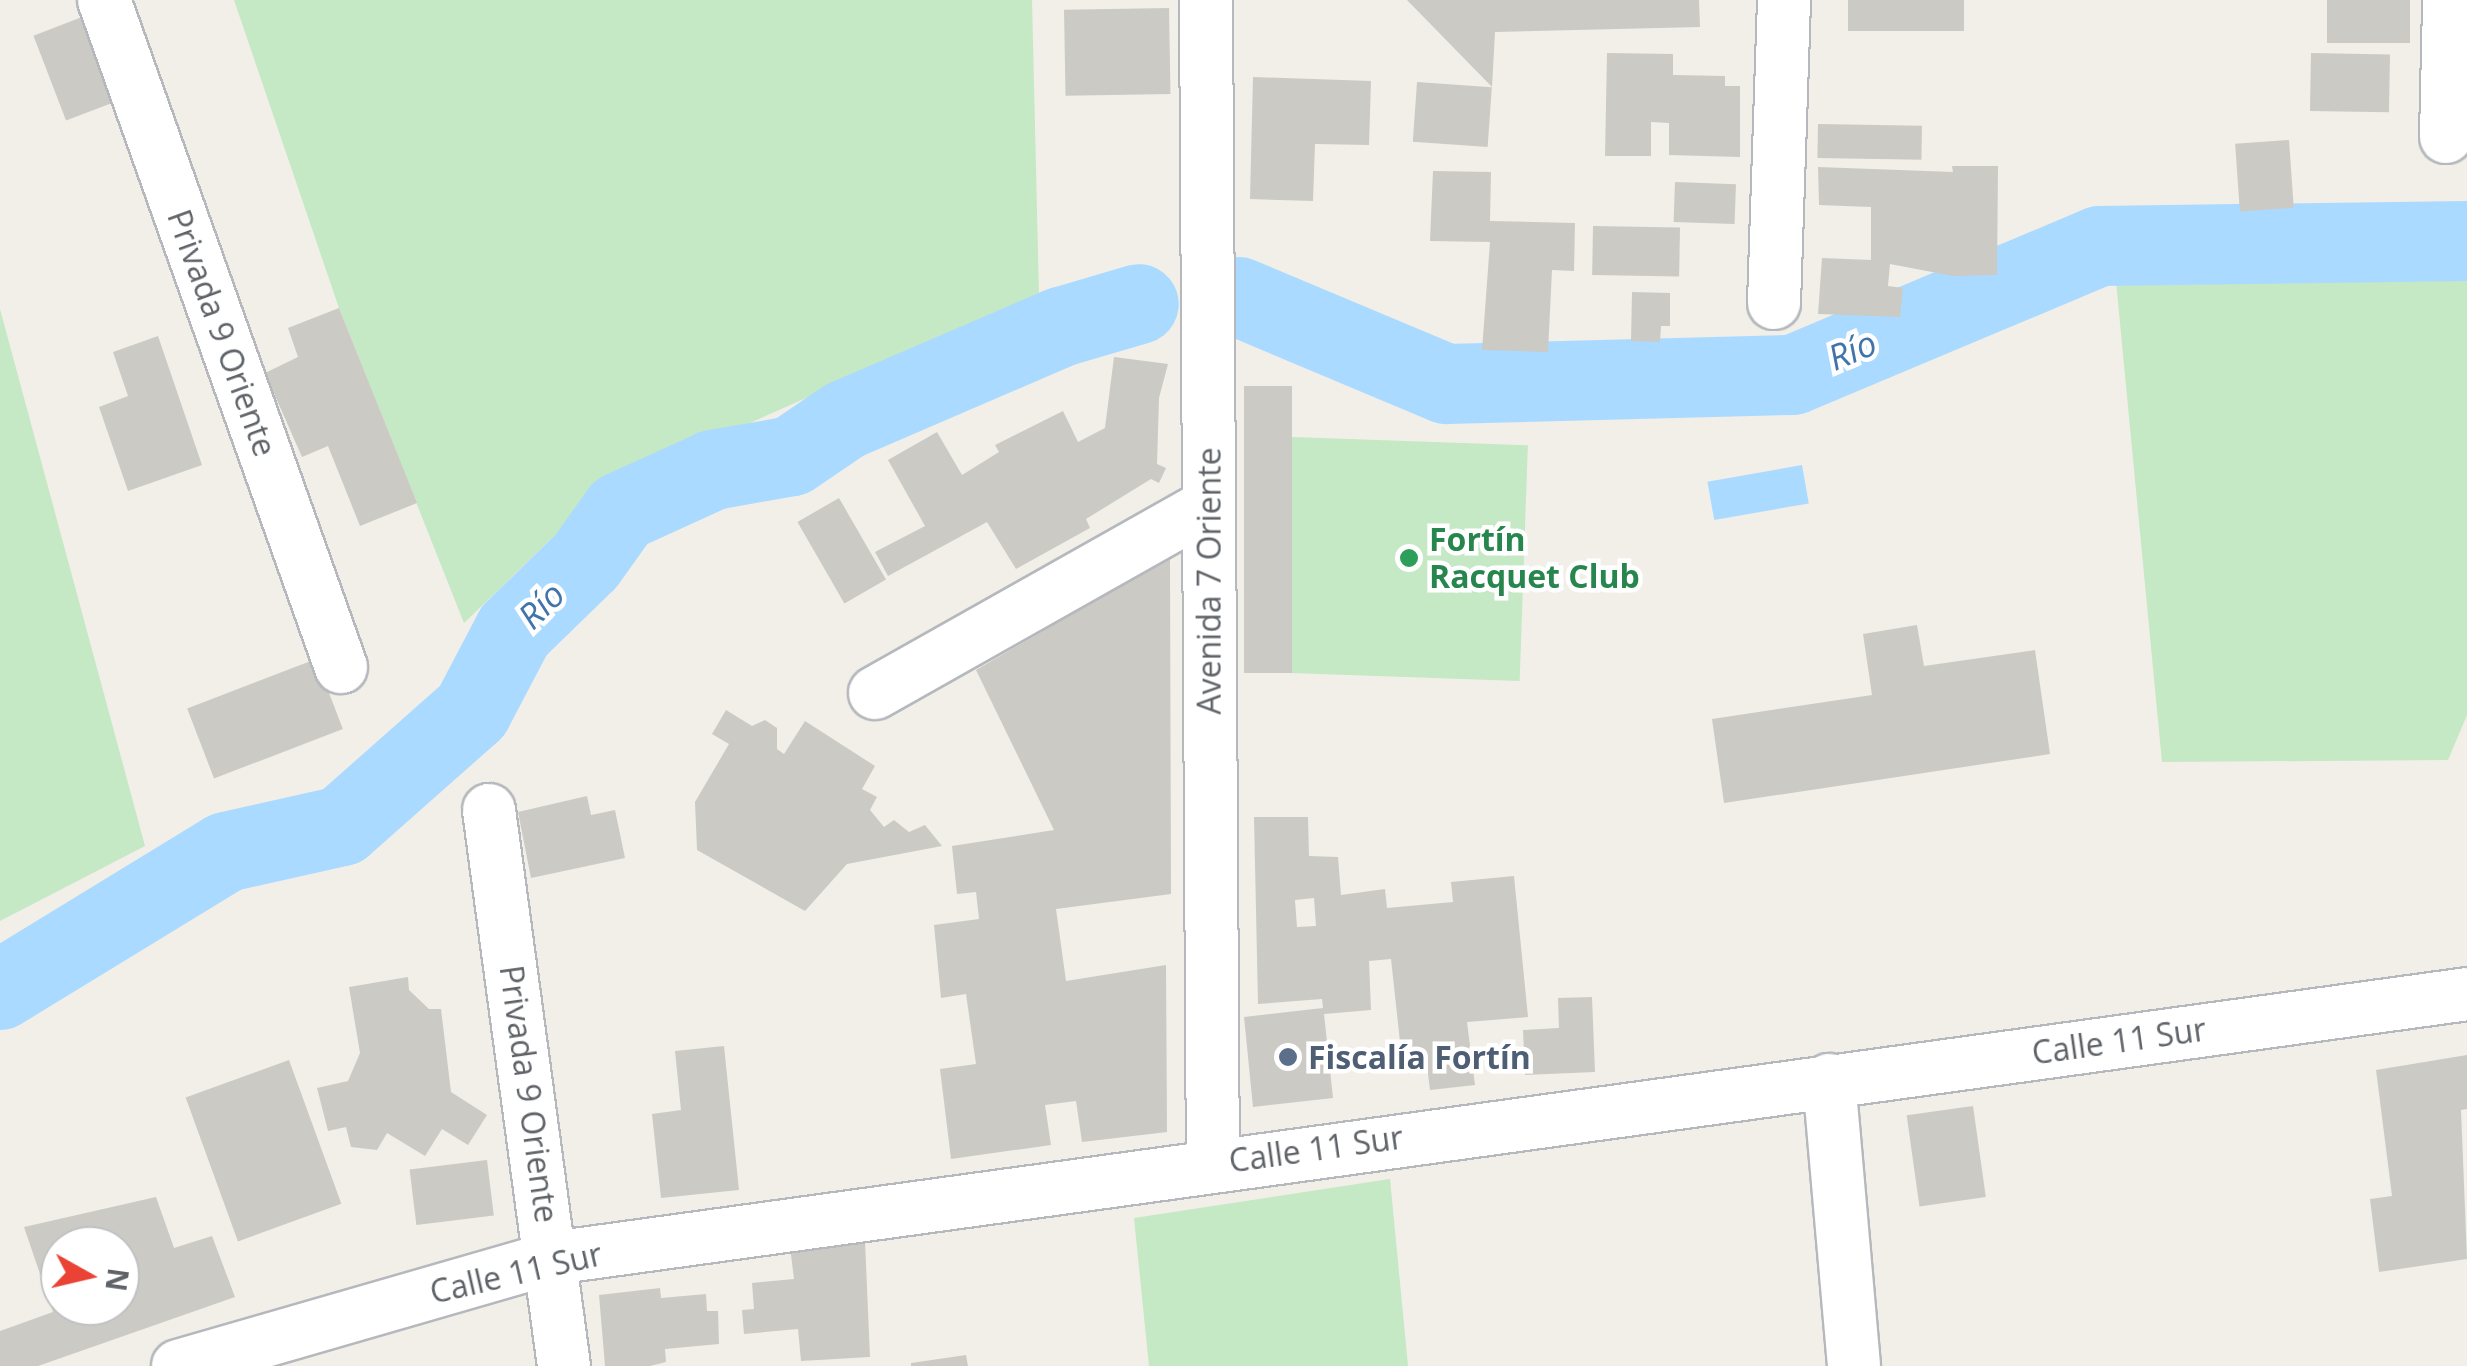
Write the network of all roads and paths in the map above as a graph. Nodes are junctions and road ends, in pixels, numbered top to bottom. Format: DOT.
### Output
graph roads {
  1 [pos="104,0"];
  2 [pos="1206,0"];
  3 [pos="1784,0"];
  4 [pos="2449,0"];
  5 [pos="2446,137"];
  6 [pos="1774,303"];
  7 [pos="1208,505"];
  8 [pos="342,666"];
  9 [pos="875,693"];
  10 [pos="488,810"];
  11 [pos="2467,994"];
  12 [pos="1829,1080"];
  13 [pos="1213,1162"];
  14 [pos="553,1258"];
  15 [pos="206,1362"];
  16 [pos="564,1366"];
  17 [pos="1854,1366"];
  1 -- 8 [label="street, Privada 9 Oriente"];
  2 -- 7 [label="street, Avenida 7 Oriente"];
  3 -- 6 [label="street"];
  4 -- 5 [label="street"];
  7 -- 9 [label="street"];
  7 -- 13 [label="street, Avenida 7 Oriente"];
  10 -- 14 [label="street, Privada 9 Oriente"];
  11 -- 12 [label="street, Calle 11 Sur"];
  12 -- 13 [label="street, Calle 11 Sur"];
  12 -- 17 [label="street"];
  13 -- 14 [label="street, Calle 11 Sur"];
  14 -- 15 [label="street, Calle 11 Sur"];
  14 -- 16 [label="street, Privada 9 Oriente"];
}
